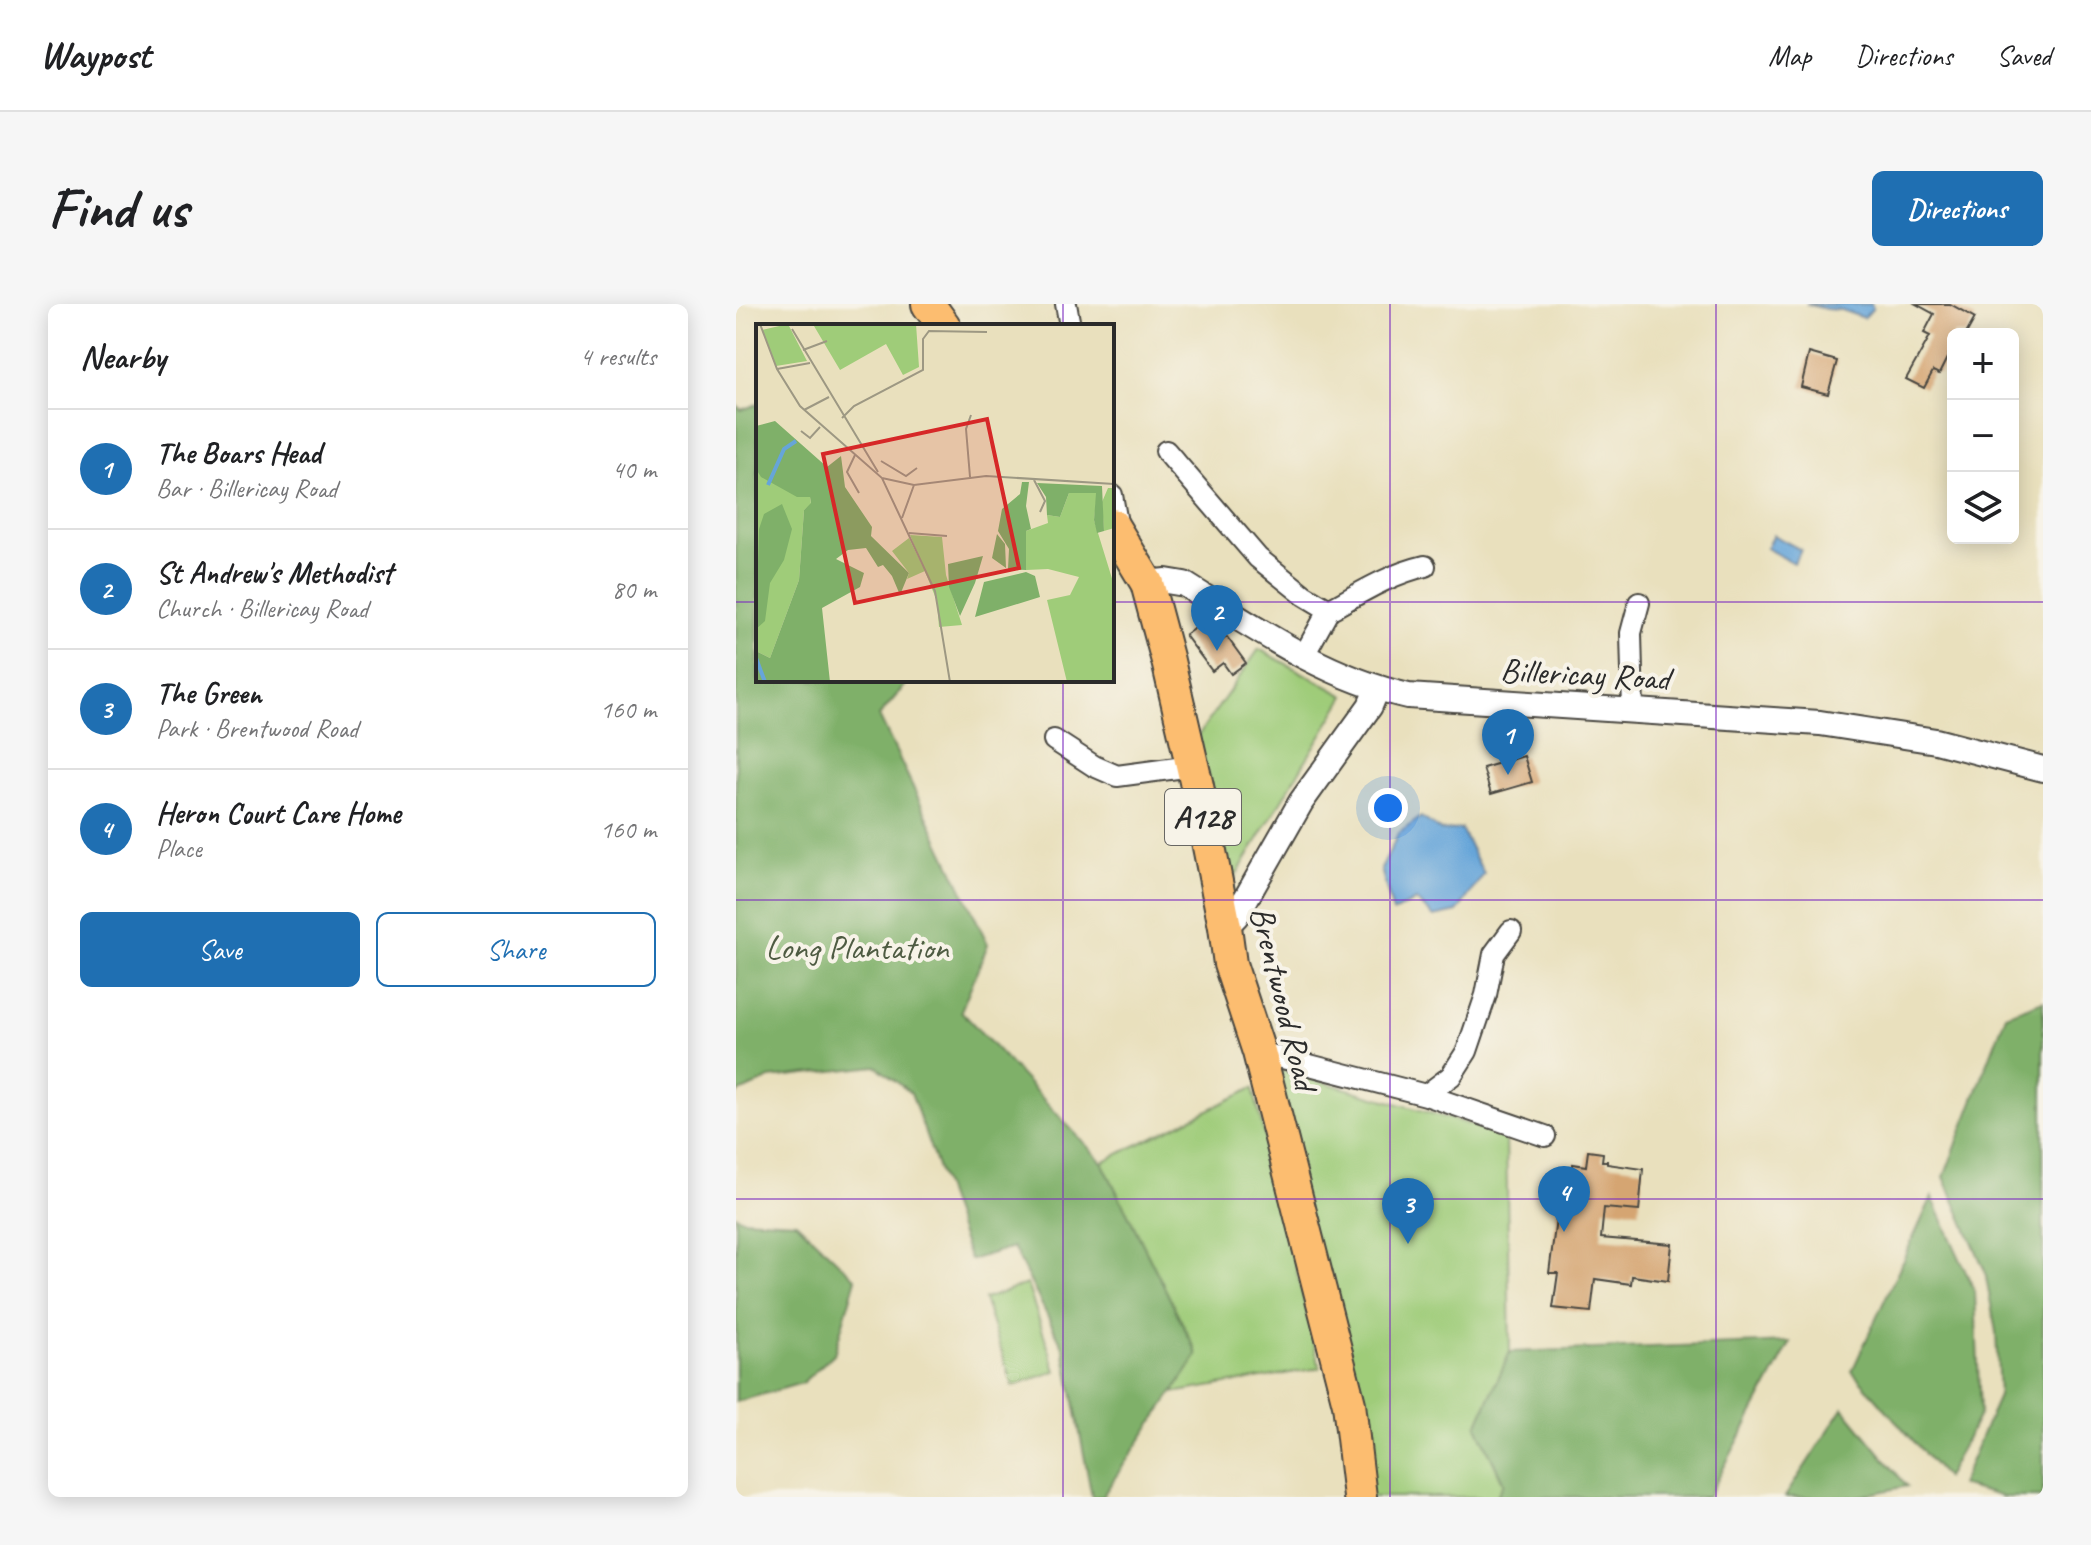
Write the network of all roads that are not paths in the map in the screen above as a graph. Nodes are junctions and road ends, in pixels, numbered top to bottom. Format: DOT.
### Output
graph roads {
  1 [pos="928,304"];
  2 [pos="1066,304"];
  3 [pos="943,324"];
  4 [pos="1070,324"];
  5 [pos="1166,451"];
  6 [pos="1116,530"];
  7 [pos="1425,566"];
  8 [pos="1147,583"];
  9 [pos="1639,603"];
  10 [pos="1329,610"];
  11 [pos="1303,657"];
  12 [pos="1377,689"];
  13 [pos="1633,711"];
  14 [pos="1054,740"];
  15 [pos="1192,766"];
  16 [pos="2043,769"];
  17 [pos="1225,927"];
  18 [pos="1511,931"];
  19 [pos="1259,1052"];
  20 [pos="1426,1095"];
  21 [pos="1545,1136"];
  22 [pos="1360,1497"];
  1 -- 3 [label="main road"];
  2 -- 4 [label="street"];
  5 -- 10 [label="street"];
  6 -- 8 [label="main road, Brentwood Road / A128"];
  7 -- 10 [label="street"];
  8 -- 11 [label="street, Billericay Road"];
  8 -- 15 [label="main road, Brentwood Road / A128"];
  9 -- 13 [label="street"];
  10 -- 11 [label="street"];
  11 -- 12 [label="street, Billericay Road"];
  12 -- 13 [label="street, Billericay Road"];
  12 -- 17 [label="street"];
  13 -- 16 [label="street, Billericay Road"];
  14 -- 15 [label="street"];
  15 -- 17 [label="main road, Brentwood Road / A128"];
  17 -- 19 [label="main road, Brentwood Road / A128"];
  18 -- 20 [label="street"];
  19 -- 20 [label="street"];
  19 -- 22 [label="main road, Brentwood Road / A128"];
  20 -- 21 [label="street"];
}
